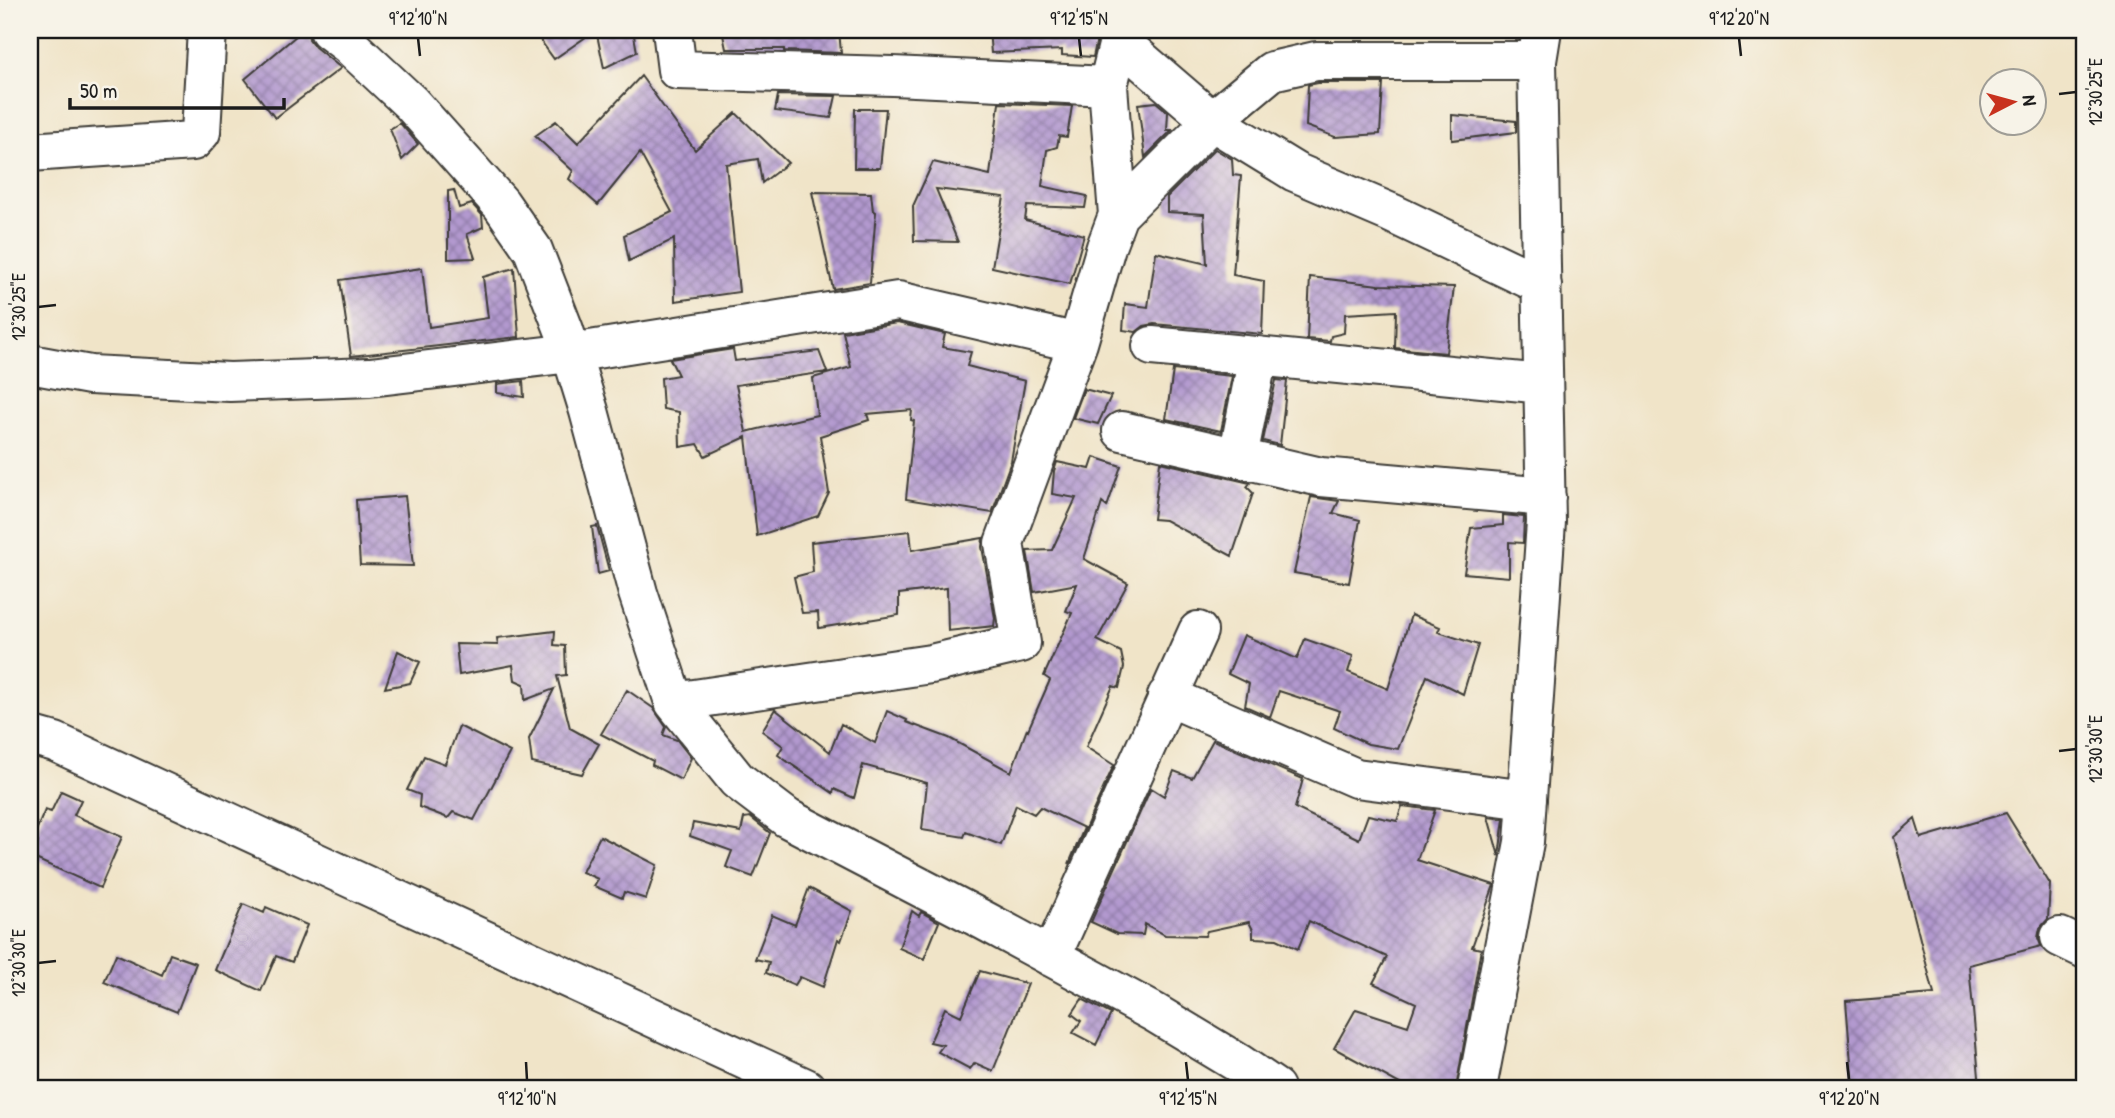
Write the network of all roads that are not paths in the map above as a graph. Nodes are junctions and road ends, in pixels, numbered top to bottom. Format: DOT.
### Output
graph roads {
  1 [pos="207,30"];
  2 [pos="329,30"];
  3 [pos="672,30"];
  4 [pos="1118,35"];
  5 [pos="1540,45"];
  6 [pos="1108,86"];
  7 [pos="1212,121"];
  8 [pos="30,152"];
  9 [pos="1118,215"];
  10 [pos="1542,285"];
  11 [pos="1078,343"];
  12 [pos="1152,346"];
  13 [pos="571,353"];
  14 [pos="1258,356"];
  15 [pos="30,364"];
  16 [pos="1543,384"];
  17 [pos="1122,431"];
  18 [pos="1238,457"];
  19 [pos="1546,497"];
  20 [pos="1198,631"];
  21 [pos="1167,696"];
  22 [pos="674,702"];
  23 [pos="30,735"];
  24 [pos="1527,800"];
  25 [pos="1051,957"];
  26 [pos="806,1088"];
  27 [pos="1275,1088"];
  28 [pos="1477,1088"];
  1 -- 8 [label="street"];
  2 -- 13 [label="street"];
  3 -- 6 [label="street"];
  4 -- 6 [label="street"];
  4 -- 7 [label="street"];
  5 -- 7 [label="street"];
  5 -- 10 [label="street"];
  6 -- 9 [label="street"];
  7 -- 9 [label="street"];
  7 -- 10 [label="street"];
  9 -- 11 [label="street"];
  10 -- 16 [label="street"];
  11 -- 13 [label="street"];
  11 -- 22 [label="street"];
  12 -- 14 [label="street"];
  13 -- 15 [label="street"];
  13 -- 22 [label="street"];
  14 -- 16 [label="street"];
  14 -- 18 [label="street"];
  16 -- 19 [label="street"];
  17 -- 18 [label="street"];
  18 -- 19 [label="street"];
  19 -- 24 [label="street"];
  20 -- 21 [label="street"];
  21 -- 24 [label="street"];
  21 -- 25 [label="street"];
  22 -- 25 [label="street"];
  23 -- 26 [label="street"];
  24 -- 28 [label="street"];
  25 -- 27 [label="street"];
}
